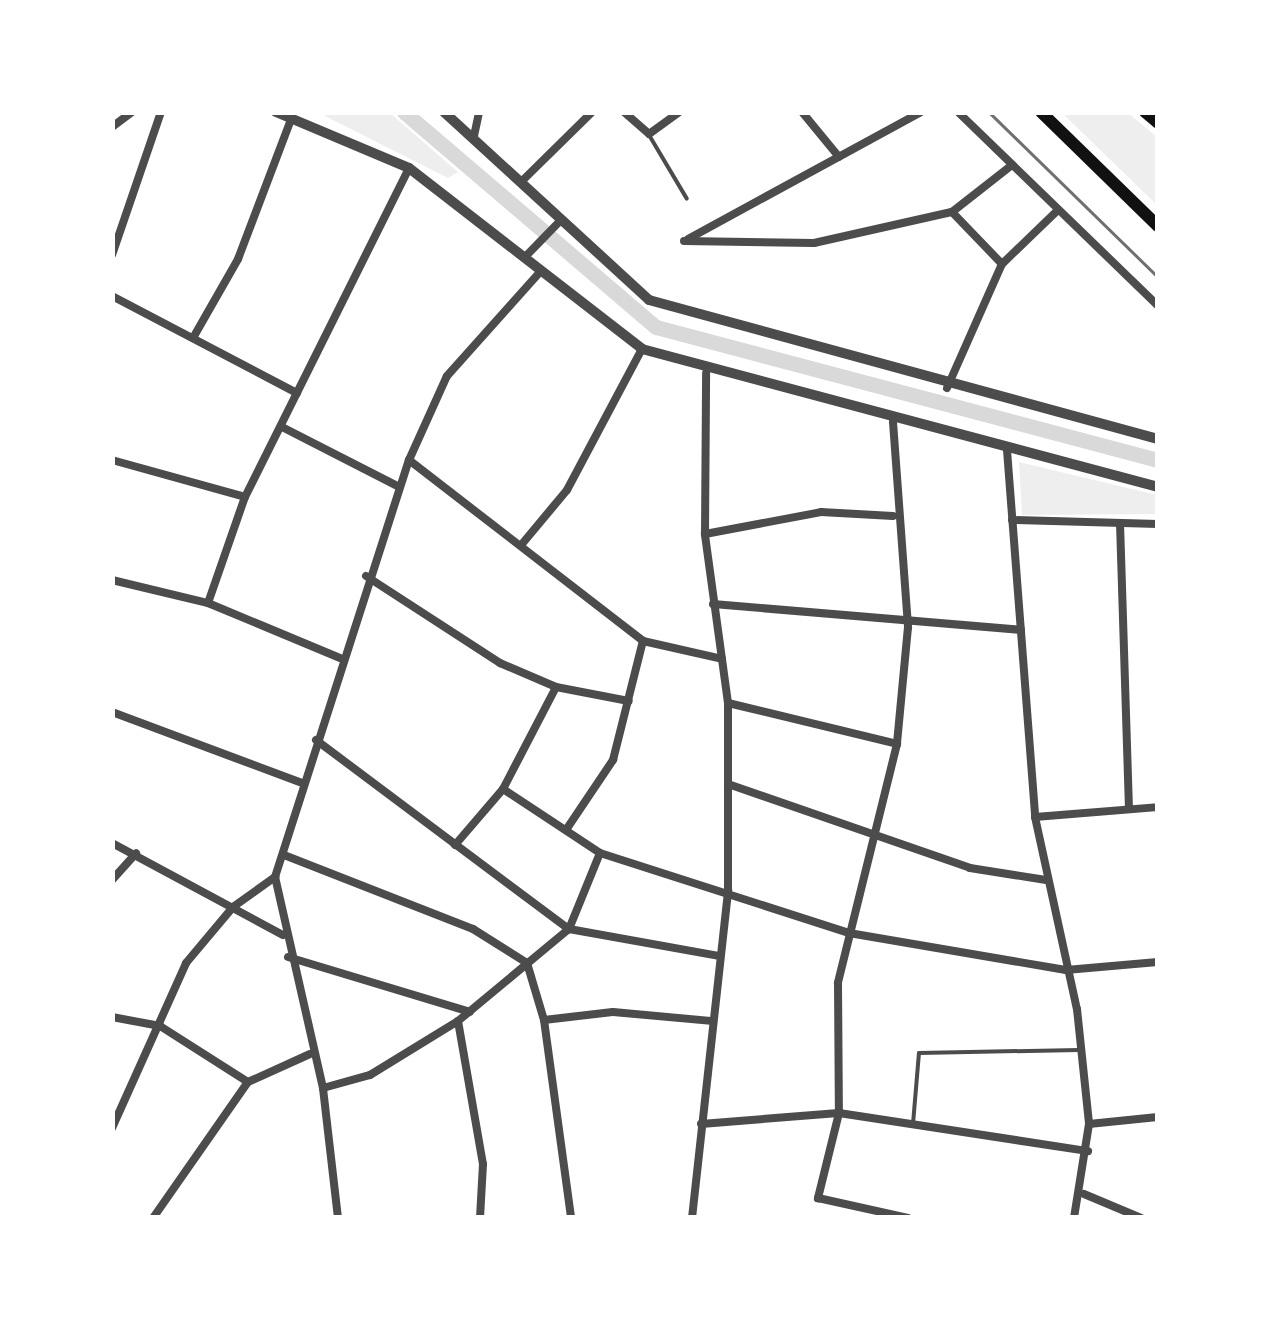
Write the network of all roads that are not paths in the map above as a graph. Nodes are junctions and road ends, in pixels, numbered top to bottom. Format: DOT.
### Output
graph roads {
  1 [pos="132,112"];
  2 [pos="161,112"];
  3 [pos="276,112"];
  4 [pos="444,112"];
  5 [pos="479,112"];
  6 [pos="592,112"];
  7 [pos="624,112"];
  8 [pos="678,112"];
  9 [pos="802,112"];
  10 [pos="921,112"];
  11 [pos="958,112"];
  12 [pos="1041,112"];
  13 [pos="1145,112"];
  14 [pos="292,117"];
  15 [pos="1158,124"];
  16 [pos="112,127"];
  17 [pos="649,134"];
  18 [pos="474,136"];
  19 [pos="839,157"];
  20 [pos="1012,164"];
  21 [pos="409,168"];
  22 [pos="521,182"];
  23 [pos="687,199"];
  24 [pos="1058,210"];
  25 [pos="952,212"];
  26 [pos="560,221"];
  27 [pos="1158,226"];
  28 [pos="112,255"];
  29 [pos="524,258"];
  30 [pos="1002,264"];
  31 [pos="540,272"];
  32 [pos="112,296"];
  33 [pos="1158,306"];
  34 [pos="193,338"];
  35 [pos="642,349"];
  36 [pos="706,373"];
  37 [pos="947,388"];
  38 [pos="298,394"];
  39 [pos="893,422"];
  40 [pos="282,427"];
  41 [pos="1158,439"];
  42 [pos="1007,450"];
  43 [pos="112,460"];
  44 [pos="409,460"];
  45 [pos="398,486"];
  46 [pos="1158,487"];
  47 [pos="244,497"];
  48 [pos="894,516"];
  49 [pos="1012,520"];
  50 [pos="1120,523"];
  51 [pos="1158,524"];
  52 [pos="705,534"];
  53 [pos="522,544"];
  54 [pos="366,576"];
  55 [pos="112,580"];
  56 [pos="208,603"];
  57 [pos="713,604"];
  58 [pos="908,627"];
  59 [pos="1020,630"];
  60 [pos="644,641"];
  61 [pos="340,658"];
  62 [pos="722,659"];
  63 [pos="556,687"];
  64 [pos="629,701"];
  65 [pos="728,703"];
  66 [pos="112,712"];
  67 [pos="316,740"];
  68 [pos="897,744"];
  69 [pos="302,782"];
  70 [pos="728,784"];
  71 [pos="503,789"];
  72 [pos="1158,807"];
  73 [pos="1129,808"];
  74 [pos="1035,817"];
  75 [pos="568,827"];
  76 [pos="880,836"];
  77 [pos="112,843"];
  78 [pos="456,845"];
  79 [pos="136,853"];
  80 [pos="600,853"];
  81 [pos="284,855"];
  82 [pos="275,877"];
  83 [pos="112,880"];
  84 [pos="1046,880"];
  85 [pos="728,890"];
  86 [pos="232,907"];
  87 [pos="569,930"];
  88 [pos="849,933"];
  89 [pos="283,935"];
  90 [pos="288,956"];
  91 [pos="719,956"];
  92 [pos="1158,962"];
  93 [pos="527,963"];
  94 [pos="1066,970"];
  95 [pos="470,1012"];
  96 [pos="112,1017"];
  97 [pos="544,1020"];
  98 [pos="458,1021"];
  99 [pos="711,1022"];
  100 [pos="160,1026"];
  101 [pos="1079,1050"];
  102 [pos="310,1054"];
  103 [pos="248,1082"];
  104 [pos="323,1088"];
  105 [pos="839,1114"];
  106 [pos="1158,1117"];
  107 [pos="701,1124"];
  108 [pos="913,1124"];
  109 [pos="1089,1124"];
  110 [pos="112,1128"];
  111 [pos="1088,1151"];
  112 [pos="1084,1194"];
  113 [pos="154,1218"];
  114 [pos="338,1218"];
  115 [pos="480,1218"];
  116 [pos="571,1218"];
  117 [pos="692,1218"];
  118 [pos="908,1218"];
  119 [pos="1074,1218"];
  120 [pos="1142,1218"];
  1 -- 16 [label="street"];
  2 -- 28 [label="street"];
  3 -- 14 [label="street"];
  4 -- 18 [label="street"];
  5 -- 18 [label="street"];
  6 -- 22 [label="street"];
  7 -- 17 [label="street"];
  8 -- 17 [label="street"];
  9 -- 19 [label="street"];
  10 -- 19 [label="street"];
  11 -- 20 [label="street"];
  12 -- 27 [label="highway"];
  13 -- 15 [label="highway"];
  14 -- 21 [label="street"];
  14 -- 34 [label="street"];
  17 -- 23 [label="lane"];
  18 -- 22 [label="street"];
  19 -- 25 [label="street"];
  20 -- 24 [label="street"];
  20 -- 25 [label="street"];
  21 -- 29 [label="street"];
  21 -- 38 [label="street"];
  22 -- 26 [label="street"];
  24 -- 30 [label="street"];
  24 -- 33 [label="street"];
  25 -- 30 [label="street"];
  26 -- 29 [label="street"];
  26 -- 37 [label="street"];
  29 -- 31 [label="street"];
  30 -- 37 [label="street"];
  31 -- 35 [label="street"];
  31 -- 44 [label="street"];
  32 -- 34 [label="street"];
  34 -- 38 [label="street"];
  35 -- 36 [label="street"];
  35 -- 53 [label="street"];
  36 -- 39 [label="street"];
  36 -- 52 [label="street"];
  37 -- 41 [label="street"];
  38 -- 40 [label="street"];
  39 -- 42 [label="street"];
  39 -- 48 [label="street"];
  40 -- 45 [label="street"];
  40 -- 47 [label="street"];
  42 -- 46 [label="street"];
  42 -- 49 [label="street"];
  43 -- 47 [label="street"];
  44 -- 45 [label="street"];
  44 -- 53 [label="street"];
  45 -- 54 [label="street"];
  47 -- 56 [label="street"];
  48 -- 52 [label="street"];
  48 -- 58 [label="street"];
  49 -- 50 [label="street"];
  49 -- 59 [label="street"];
  50 -- 51 [label="street"];
  50 -- 73 [label="street"];
  52 -- 57 [label="street"];
  53 -- 60 [label="street"];
  54 -- 61 [label="street"];
  54 -- 63 [label="street"];
  55 -- 56 [label="street"];
  56 -- 61 [label="street"];
  57 -- 58 [label="street"];
  57 -- 62 [label="street"];
  58 -- 59 [label="street"];
  58 -- 68 [label="street"];
  59 -- 74 [label="street"];
  60 -- 62 [label="street"];
  60 -- 64 [label="street"];
  61 -- 67 [label="street"];
  62 -- 65 [label="street"];
  63 -- 64 [label="street"];
  63 -- 71 [label="street"];
  64 -- 75 [label="street"];
  65 -- 68 [label="street"];
  65 -- 70 [label="street"];
  66 -- 69 [label="street"];
  67 -- 69 [label="street"];
  67 -- 78 [label="street"];
  68 -- 76 [label="street"];
  69 -- 81 [label="street"];
  70 -- 76 [label="street"];
  70 -- 85 [label="street"];
  71 -- 75 [label="street"];
  71 -- 78 [label="street"];
  72 -- 73 [label="street"];
  73 -- 74 [label="street"];
  74 -- 84 [label="street"];
  75 -- 80 [label="street"];
  76 -- 84 [label="street"];
  76 -- 88 [label="street"];
  77 -- 79 [label="street"];
  78 -- 87 [label="street"];
  79 -- 83 [label="street"];
  79 -- 86 [label="street"];
  80 -- 85 [label="street"];
  80 -- 87 [label="street"];
  81 -- 82 [label="street"];
  81 -- 93 [label="street"];
  82 -- 86 [label="street"];
  82 -- 89 [label="street"];
  84 -- 94 [label="street"];
  85 -- 88 [label="street"];
  85 -- 91 [label="street"];
  86 -- 89 [label="street"];
  86 -- 100 [label="street"];
  87 -- 91 [label="street"];
  87 -- 93 [label="street"];
  88 -- 94 [label="street"];
  88 -- 105 [label="street"];
  89 -- 90 [label="street"];
  90 -- 95 [label="street"];
  90 -- 102 [label="street"];
  91 -- 99 [label="street"];
  92 -- 94 [label="street"];
  93 -- 95 [label="street"];
  93 -- 97 [label="street"];
  94 -- 101 [label="street"];
  95 -- 98 [label="street"];
  96 -- 100 [label="street"];
  97 -- 99 [label="street"];
  97 -- 116 [label="street"];
  98 -- 104 [label="street"];
  98 -- 115 [label="street"];
  99 -- 107 [label="street"];
  100 -- 103 [label="street"];
  100 -- 110 [label="street"];
  101 -- 108 [label="lane"];
  101 -- 109 [label="street"];
  102 -- 103 [label="street"];
  102 -- 104 [label="street"];
  103 -- 113 [label="street"];
  104 -- 114 [label="street"];
  105 -- 107 [label="street"];
  105 -- 108 [label="street"];
  105 -- 118 [label="street"];
  106 -- 109 [label="street"];
  107 -- 117 [label="street"];
  108 -- 111 [label="street"];
  109 -- 111 [label="street"];
  111 -- 112 [label="street"];
  112 -- 119 [label="street"];
  112 -- 120 [label="street"];
}
